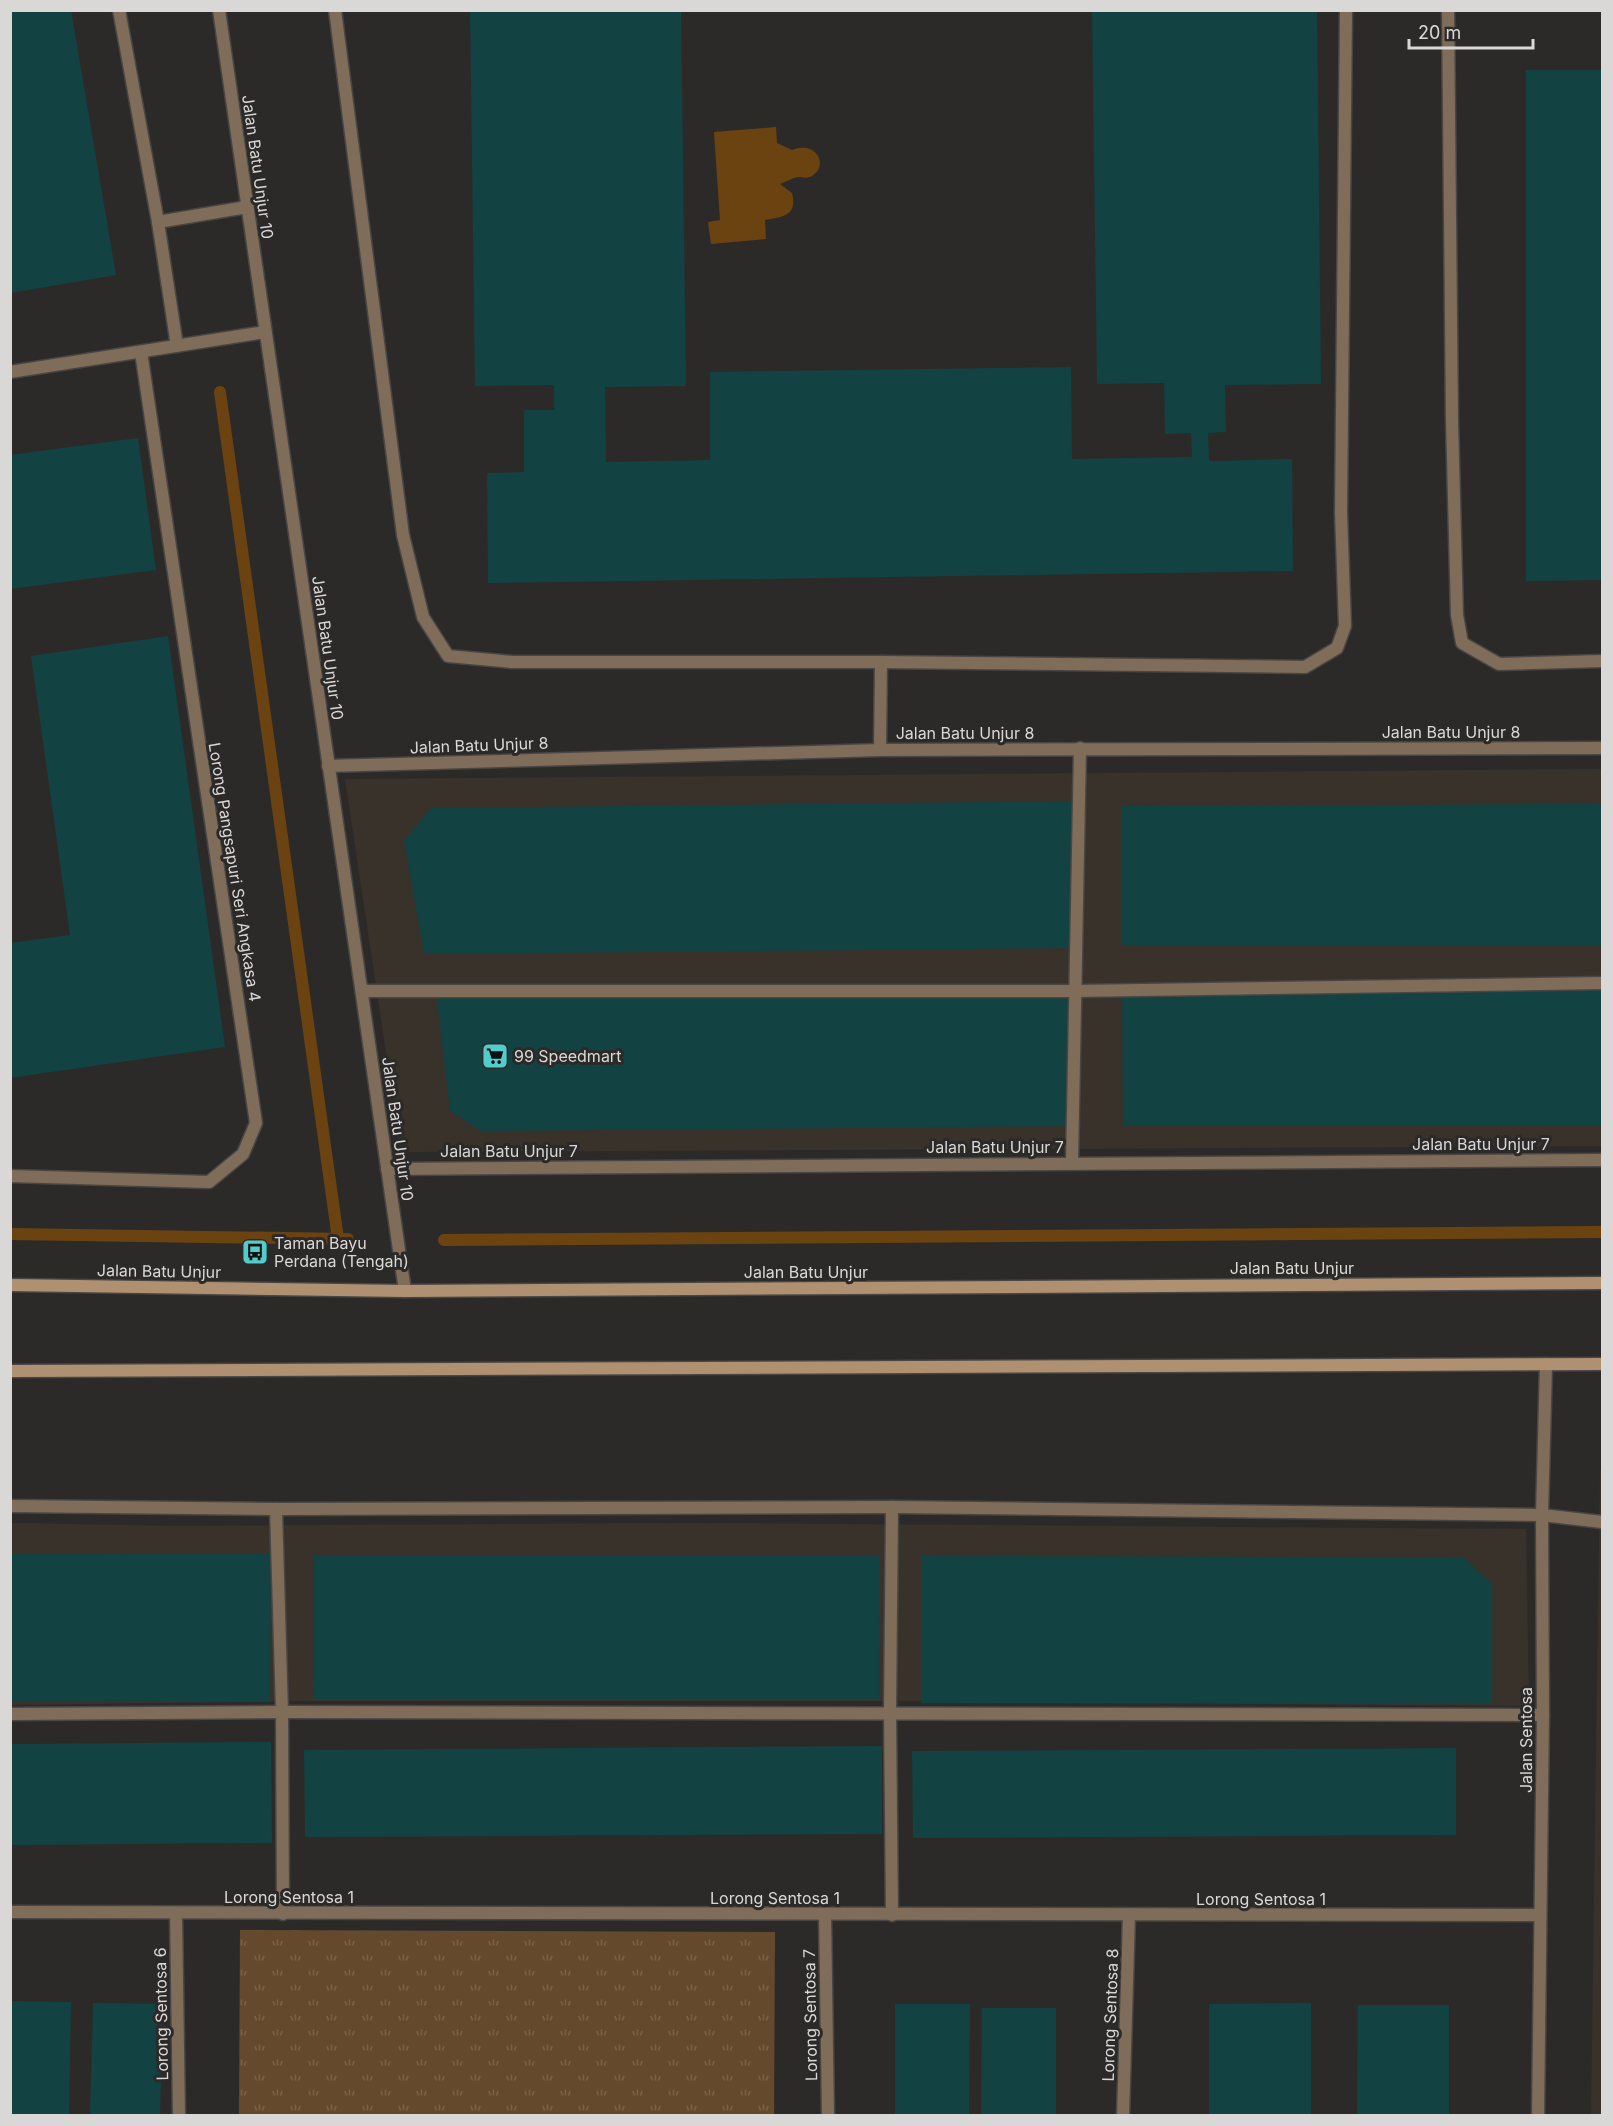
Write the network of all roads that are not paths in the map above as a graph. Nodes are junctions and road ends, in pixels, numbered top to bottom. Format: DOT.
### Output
graph roads {
  1 [pos="119,10"];
  2 [pos="219,10"];
  3 [pos="335,10"];
  4 [pos="1346,10"];
  5 [pos="1448,10"];
  6 [pos="247,207"];
  7 [pos="158,222"];
  8 [pos="265,332"];
  9 [pos="177,346"];
  10 [pos="141,352"];
  11 [pos="10,372"];
  12 [pos="1602,661"];
  13 [pos="881,662"];
  14 [pos="1080,748"];
  15 [pos="1602,748"];
  16 [pos="880,750"];
  17 [pos="328,765"];
  18 [pos="1602,983"];
  19 [pos="362,991"];
  20 [pos="1076,991"];
  21 [pos="1602,1160"];
  22 [pos="1072,1163"];
  23 [pos="387,1169"];
  24 [pos="10,1176"];
  25 [pos="1602,1283"];
  26 [pos="10,1286"];
  27 [pos="405,1291"];
  28 [pos="1546,1364"];
  29 [pos="1602,1364"];
  30 [pos="10,1371"];
  31 [pos="10,1506"];
  32 [pos="892,1507"];
  33 [pos="276,1509"];
  34 [pos="1542,1515"];
  35 [pos="1602,1522"];
  36 [pos="282,1712"];
  37 [pos="890,1713"];
  38 [pos="10,1714"];
  39 [pos="1543,1715"];
  40 [pos="10,1912"];
  41 [pos="176,1913"];
  42 [pos="283,1914"];
  43 [pos="825,1914"];
  44 [pos="892,1915"];
  45 [pos="1129,1915"];
  46 [pos="1540,1915"];
  47 [pos="179,2115"];
  48 [pos="828,2115"];
  49 [pos="1123,2115"];
  50 [pos="1538,2115"];
  1 -- 7 [label="street"];
  2 -- 6 [label="street, Jalan Batu Unjur 10"];
  3 -- 13 [label="street"];
  4 -- 13 [label="street"];
  5 -- 12 [label="street"];
  6 -- 7 [label="street"];
  6 -- 8 [label="street, Jalan Batu Unjur 10"];
  7 -- 9 [label="street"];
  8 -- 9 [label="street"];
  8 -- 17 [label="street, Jalan Batu Unjur 10"];
  9 -- 10 [label="street"];
  10 -- 11 [label="street"];
  10 -- 24 [label="street, Lorong Pangsapuri Seri Angkasa 4"];
  13 -- 16 [label="street"];
  14 -- 15 [label="street, Jalan Batu Unjur 8"];
  14 -- 16 [label="street, Jalan Batu Unjur 8"];
  14 -- 20 [label="street"];
  16 -- 17 [label="street, Jalan Batu Unjur 8"];
  17 -- 19 [label="street, Jalan Batu Unjur 10"];
  18 -- 20 [label="street"];
  19 -- 20 [label="street"];
  19 -- 23 [label="street, Jalan Batu Unjur 10"];
  20 -- 22 [label="street"];
  21 -- 22 [label="street, Jalan Batu Unjur 7"];
  22 -- 23 [label="street, Jalan Batu Unjur 7"];
  23 -- 27 [label="street, Jalan Batu Unjur 10"];
  25 -- 27 [label="main road, Jalan Batu Unjur"];
  26 -- 27 [label="main road, Jalan Batu Unjur"];
  28 -- 29 [label="main road"];
  28 -- 30 [label="main road"];
  28 -- 34 [label="street, Jalan Sentosa"];
  31 -- 33 [label="street"];
  32 -- 33 [label="street"];
  32 -- 34 [label="street"];
  32 -- 37 [label="street"];
  33 -- 36 [label="street"];
  34 -- 35 [label="street"];
  34 -- 39 [label="street, Jalan Sentosa"];
  36 -- 37 [label="street"];
  36 -- 38 [label="street"];
  36 -- 42 [label="street"];
  37 -- 39 [label="street"];
  37 -- 44 [label="street"];
  39 -- 46 [label="street, Jalan Sentosa"];
  40 -- 41 [label="street, Lorong Sentosa 1"];
  41 -- 42 [label="street, Lorong Sentosa 1"];
  41 -- 47 [label="street, Lorong Sentosa 6"];
  42 -- 43 [label="street, Lorong Sentosa 1"];
  43 -- 44 [label="street, Lorong Sentosa 1"];
  43 -- 48 [label="street, Lorong Sentosa 7"];
  44 -- 45 [label="street, Lorong Sentosa 1"];
  45 -- 46 [label="street, Lorong Sentosa 1"];
  45 -- 49 [label="street, Lorong Sentosa 8"];
  46 -- 50 [label="street, Jalan Sentosa"];
}
